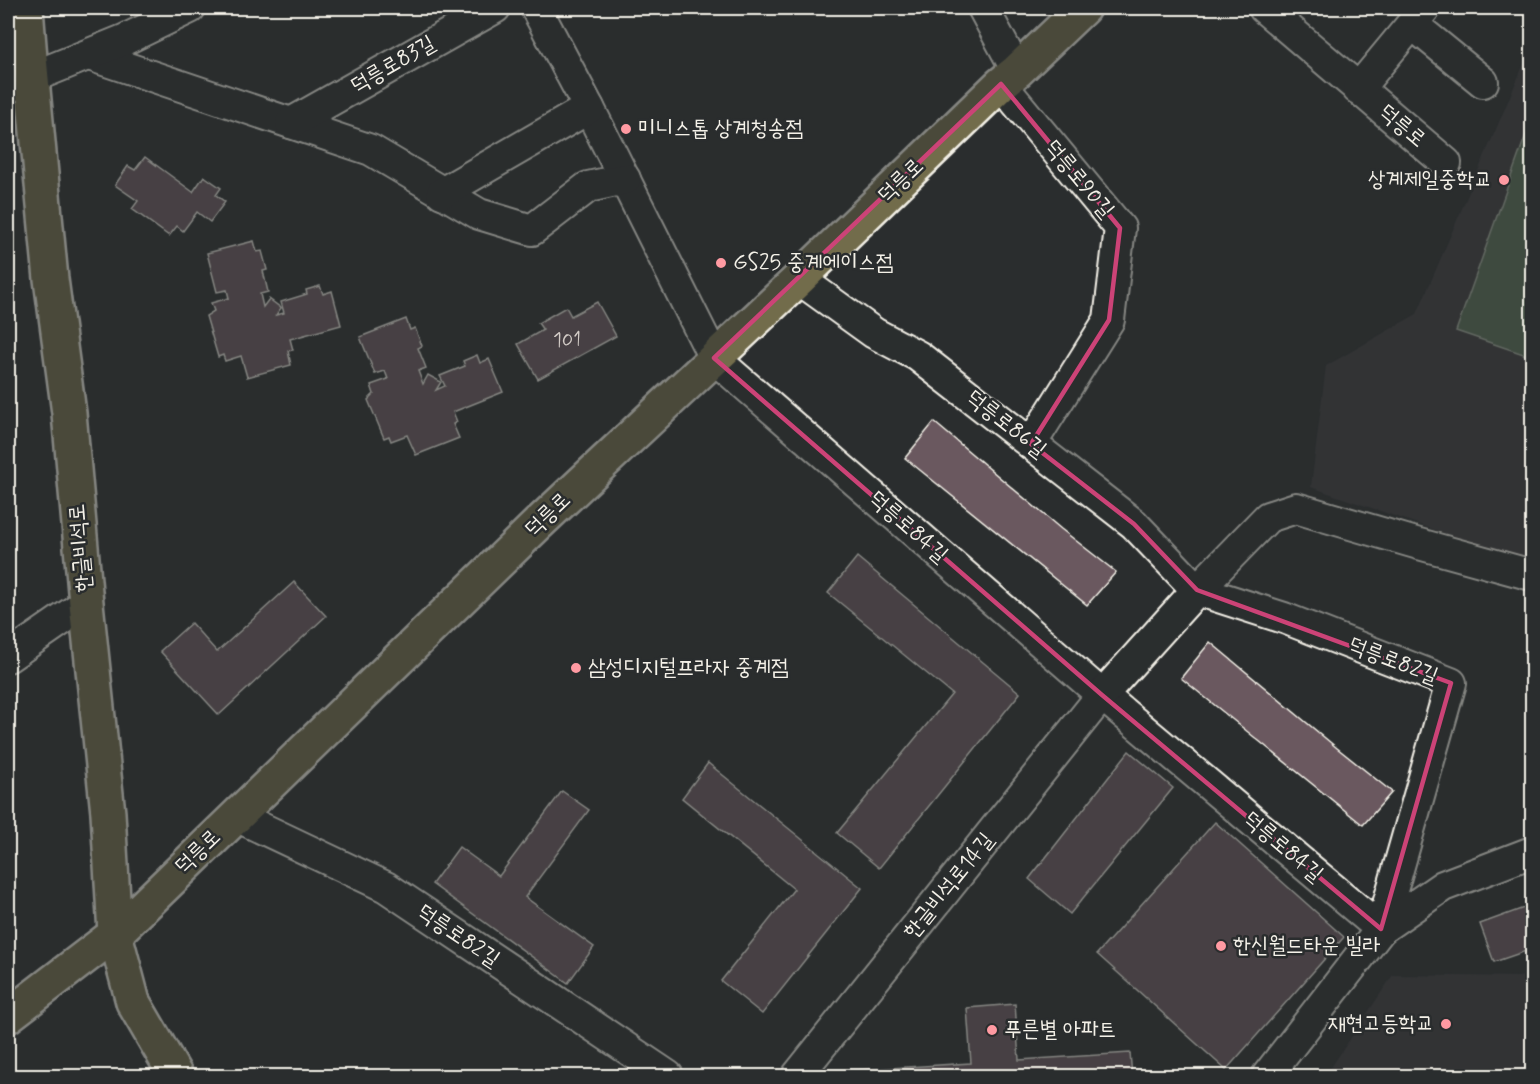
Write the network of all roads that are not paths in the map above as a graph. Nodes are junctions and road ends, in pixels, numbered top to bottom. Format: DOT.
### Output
graph roads {
  1 [pos="26,8"];
  2 [pos="190,8"];
  3 [pos="495,8"];
  4 [pos="536,8"];
  5 [pos="983,8"];
  6 [pos="1083,8"];
  7 [pos="1264,8"];
  8 [pos="1419,16"];
  9 [pos="89,55"];
  10 [pos="1009,78"];
  11 [pos="20,82"];
  12 [pos="1483,82"];
  13 [pos="1358,89"];
  14 [pos="589,108"];
  15 [pos="291,123"];
  16 [pos="1446,164"];
  17 [pos="625,179"];
  18 [pos="442,193"];
  19 [pos="799,279"];
  20 [pos="714,358"];
  21 [pos="1031,444"];
  22 [pos="1533,575"];
  23 [pos="1197,590"];
  24 [pos="86,603"];
  25 [pos="8,657"];
  26 [pos="1102,695"];
  27 [pos="236,816"];
  28 [pos="1533,852"];
  29 [pos="1381,929"];
  30 [pos="115,933"];
  31 [pos="8,1016"];
  32 [pos="176,1077"];
  33 [pos="668,1077"];
  34 [pos="797,1077"];
  35 [pos="1267,1077"];
  1 -- 11 [label="main road, 한글비석로"];
  2 -- 9 [label="street"];
  3 -- 15 [label="street, 덕릉로83길"];
  4 -- 14 [label="street"];
  5 -- 10 [label="street, 덕릉로90길"];
  6 -- 10 [label="main road, 덕릉로"];
  7 -- 13 [label="street, 덕릉로"];
  8 -- 12 [label="street, 덕릉로"];
  8 -- 13 [label="street, 덕릉로"];
  9 -- 11 [label="street"];
  9 -- 15 [label="street"];
  10 -- 19 [label="main road, 덕릉로"];
  10 -- 21 [label="street, 덕릉로90길"];
  11 -- 24 [label="main road, 한글비석로"];
  13 -- 16 [label="street, 덕릉로"];
  14 -- 17 [label="street"];
  14 -- 18 [label="street"];
  15 -- 18 [label="street"];
  17 -- 18 [label="street"];
  17 -- 20 [label="street"];
  19 -- 20 [label="main road, 덕릉로"];
  19 -- 21 [label="street, 덕릉로86길"];
  20 -- 26 [label="street, 덕릉로84길"];
  20 -- 27 [label="main road, 덕릉로"];
  21 -- 23 [label="street, 덕릉로86길"];
  22 -- 23 [label="street"];
  23 -- 26 [label="street"];
  23 -- 29 [label="street, 덕릉로82길"];
  24 -- 25 [label="street"];
  24 -- 30 [label="main road, 한글비석로"];
  26 -- 29 [label="street, 덕릉로84길"];
  26 -- 34 [label="street, 한글비석로14길"];
  27 -- 30 [label="main road, 덕릉로"];
  27 -- 33 [label="street, 덕릉로82길"];
  28 -- 29 [label="street, 덕릉로82길"];
  29 -- 35 [label="street, 덕릉로82길"];
  30 -- 31 [label="main road, 덕릉로"];
  30 -- 32 [label="main road, 한글비석로"];
}
